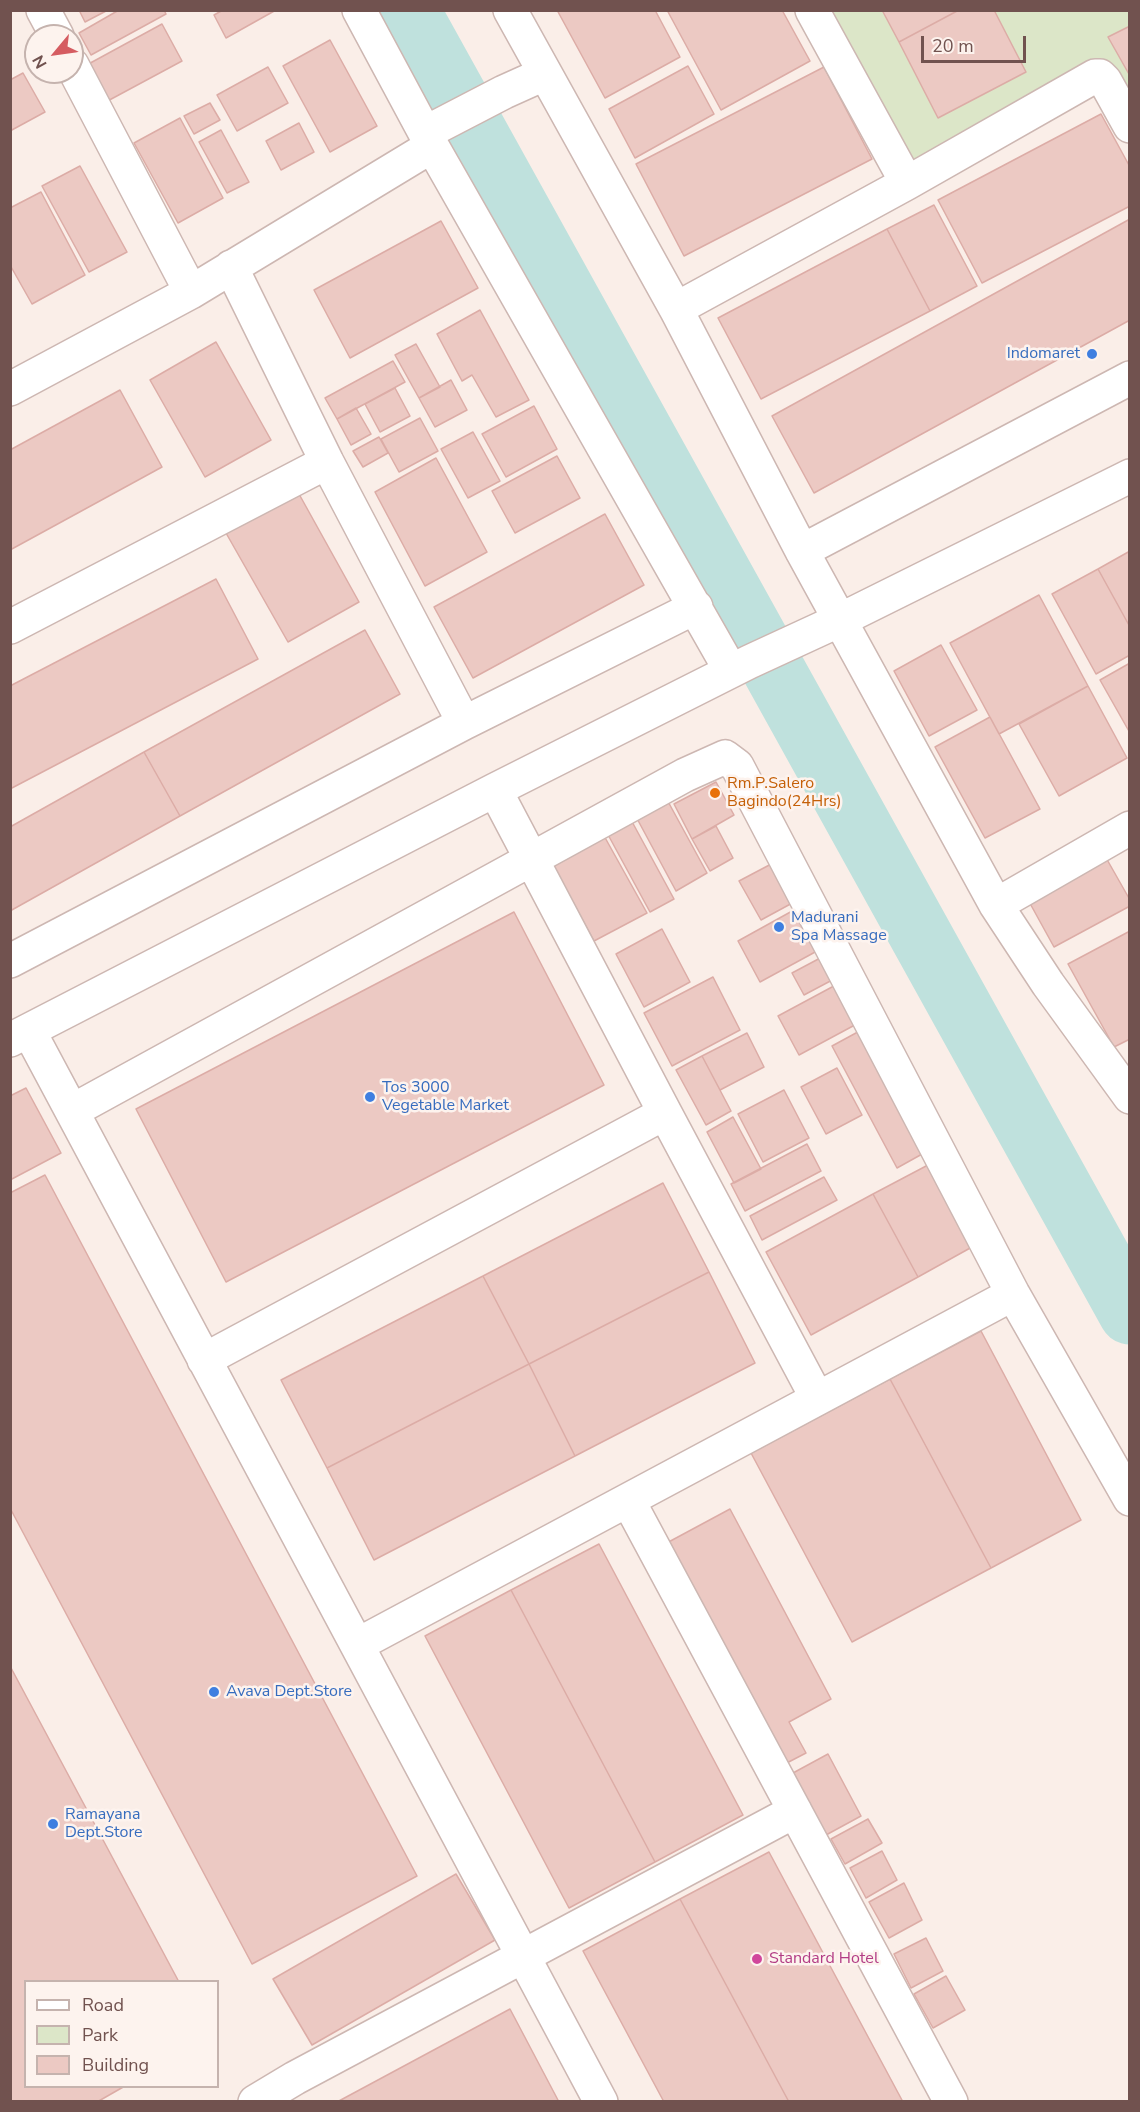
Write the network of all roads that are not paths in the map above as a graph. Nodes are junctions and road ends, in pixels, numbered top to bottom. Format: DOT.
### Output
graph roads {
  1 [pos="43,10"];
  2 [pos="359,10"];
  3 [pos="510,10"];
  4 [pos="812,10"];
  5 [pos="51,24"];
  6 [pos="544,74"];
  7 [pos="82,84"];
  8 [pos="1130,126"];
  9 [pos="430,136"];
  10 [pos="907,183"];
  11 [pos="231,267"];
  12 [pos="191,292"];
  13 [pos="676,309"];
  14 [pos="1130,378"];
  15 [pos="10,389"];
  16 [pos="327,462"];
  17 [pos="1130,476"];
  18 [pos="802,551"];
  19 [pos="696,607"];
  20 [pos="827,626"];
  21 [pos="10,627"];
  22 [pos="740,667"];
  23 [pos="464,723"];
  24 [pos="495,790"];
  25 [pos="1130,828"];
  26 [pos="533,860"];
  27 [pos="996,905"];
  28 [pos="10,961"];
  29 [pos="20,1036"];
  30 [pos="1130,1097"];
  31 [pos="72,1111"];
  32 [pos="665,1113"];
  33 [pos="1013,1294"];
  34 [pos="204,1360"];
  35 [pos="817,1398"];
  36 [pos="1130,1499"];
  37 [pos="628,1500"];
  38 [pos="357,1645"];
  39 [pos="795,1811"];
  40 [pos="523,1956"];
  41 [pos="255,2102"];
  42 [pos="601,2102"];
  43 [pos="951,2102"];
  1 -- 5 [label="street"];
  2 -- 9 [label="street"];
  3 -- 6 [label="street"];
  4 -- 10 [label="street"];
  6 -- 9 [label="street"];
  6 -- 13 [label="street"];
  7 -- 12 [label="street"];
  8 -- 10 [label="street"];
  9 -- 11 [label="street"];
  9 -- 19 [label="street"];
  10 -- 13 [label="street"];
  11 -- 12 [label="street"];
  11 -- 16 [label="street"];
  12 -- 15 [label="street"];
  13 -- 18 [label="street"];
  14 -- 18 [label="street"];
  16 -- 21 [label="street"];
  16 -- 23 [label="street"];
  17 -- 20 [label="street"];
  18 -- 20 [label="street"];
  19 -- 22 [label="street"];
  19 -- 23 [label="street"];
  20 -- 22 [label="street"];
  20 -- 27 [label="street"];
  22 -- 24 [label="street"];
  23 -- 28 [label="street"];
  24 -- 26 [label="street"];
  24 -- 29 [label="street"];
  25 -- 27 [label="street"];
  26 -- 31 [label="street"];
  26 -- 32 [label="street"];
  26 -- 33 [label="street"];
  27 -- 30 [label="street"];
  29 -- 31 [label="street"];
  31 -- 34 [label="street"];
  32 -- 34 [label="street"];
  32 -- 35 [label="street"];
  33 -- 35 [label="street"];
  33 -- 36 [label="street"];
  34 -- 38 [label="street"];
  35 -- 37 [label="street"];
  37 -- 38 [label="street"];
  37 -- 39 [label="street"];
  38 -- 40 [label="street"];
  39 -- 40 [label="street"];
  39 -- 43 [label="street"];
  40 -- 41 [label="street"];
  40 -- 42 [label="street"];
}
